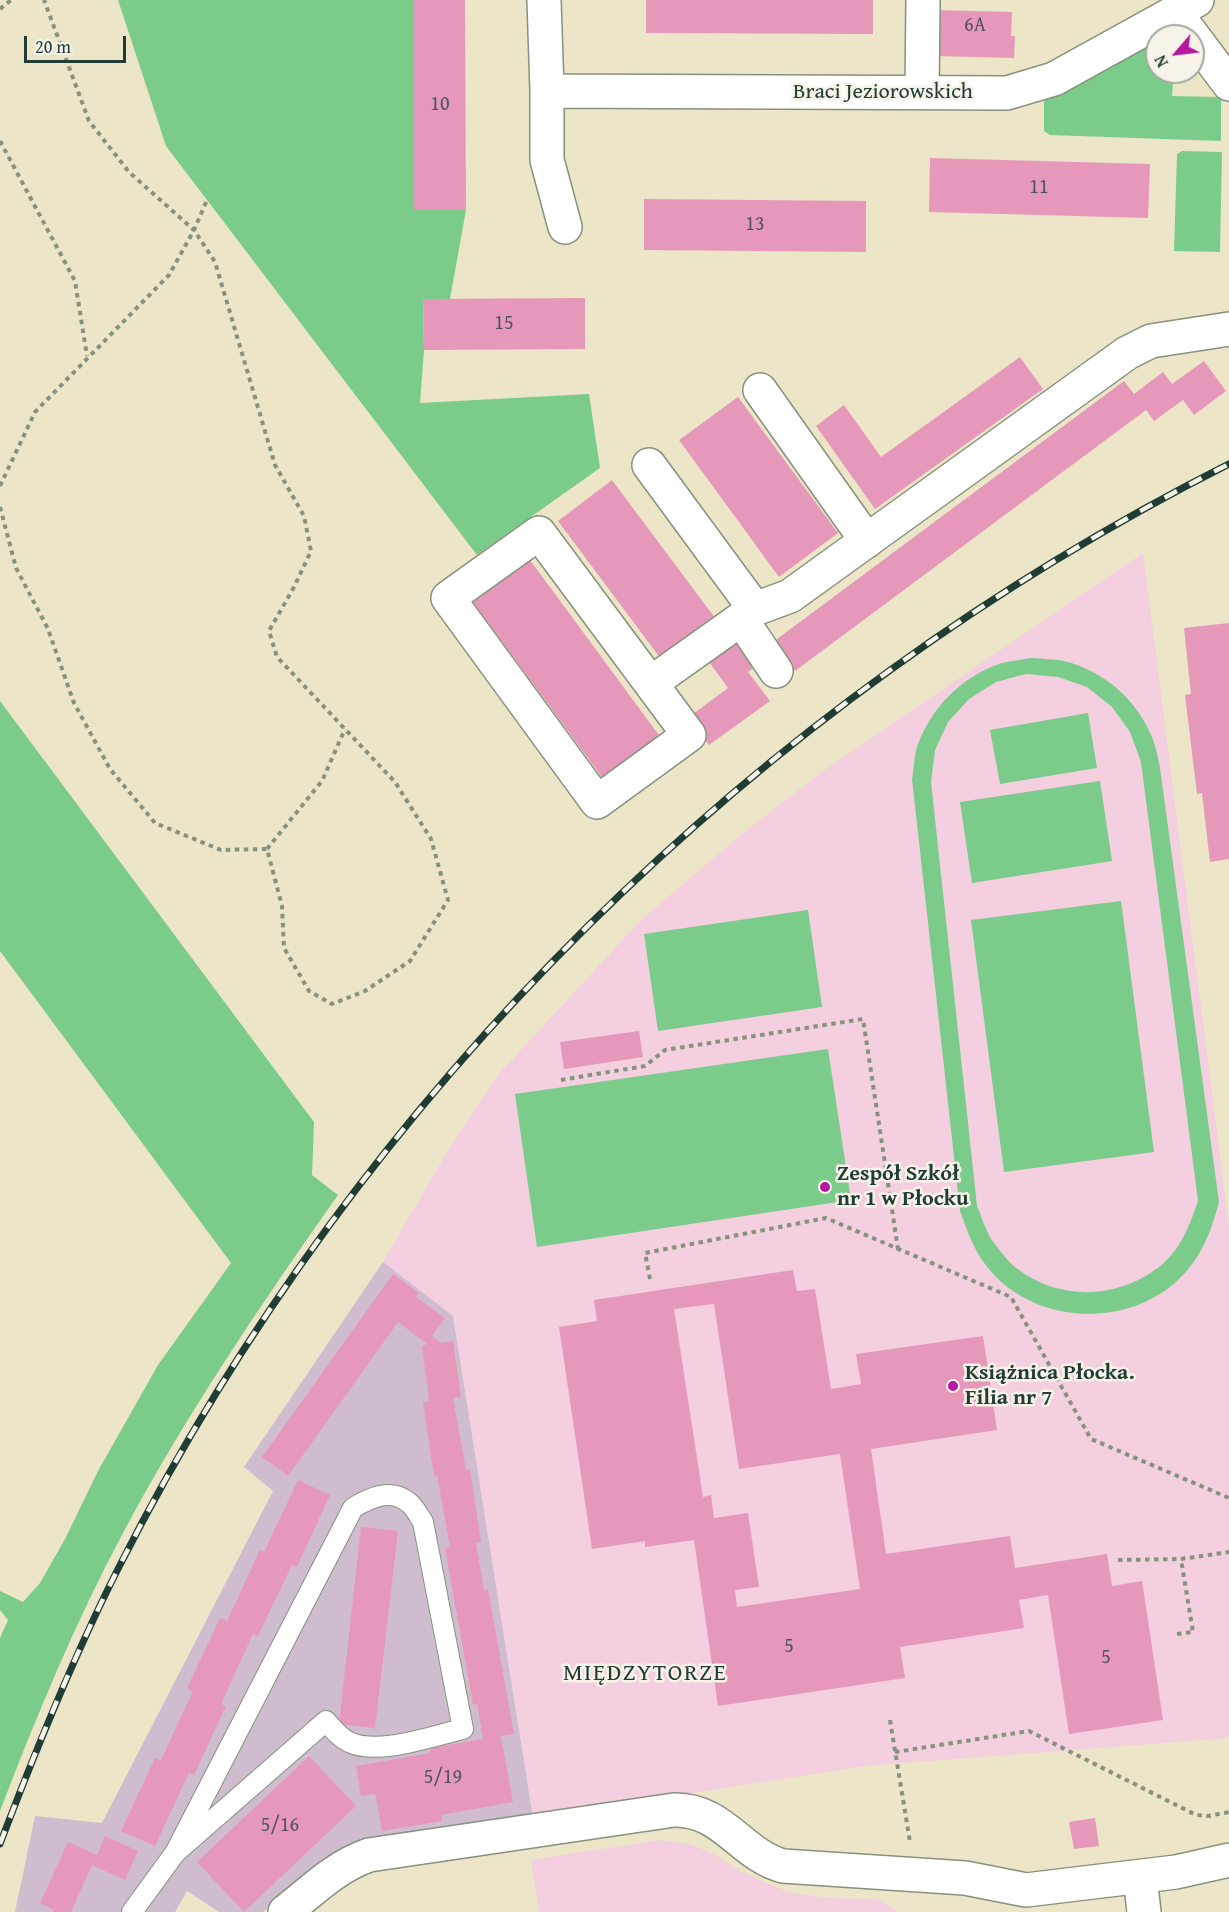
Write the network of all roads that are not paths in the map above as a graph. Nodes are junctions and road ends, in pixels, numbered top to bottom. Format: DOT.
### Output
graph roads {
  1 [pos="544,0"];
  2 [pos="923,0"];
  3 [pos="1186,6"];
  4 [pos="1229,84"];
  5 [pos="547,90"];
  6 [pos="922,93"];
  7 [pos="565,227"];
  8 [pos="1229,329"];
  9 [pos="760,390"];
  10 [pos="649,465"];
  11 [pos="867,541"];
  12 [pos="748,614"];
  13 [pos="776,671"];
  14 [pos="651,683"];
  15 [pos="175,1853"];
  16 [pos="1229,1860"];
  17 [pos="1140,1877"];
  18 [pos="132,1912"];
  19 [pos="285,1912"];
  20 [pos="1144,1912"];
  1 -- 5 [label="street"];
  2 -- 6 [label="street"];
  3 -- 4 [label="street"];
  3 -- 6 [label="street, Braci Jeziorowskich"];
  5 -- 6 [label="street, Braci Jeziorowskich"];
  5 -- 7 [label="street"];
  8 -- 11 [label="street"];
  9 -- 11 [label="street"];
  10 -- 12 [label="street"];
  11 -- 12 [label="street"];
  12 -- 13 [label="street"];
  12 -- 14 [label="street"];
  14 -- 14 [label="street"];
  15 -- 15 [label="lane"];
  15 -- 18 [label="lane"];
  16 -- 17 [label="street"];
  17 -- 19 [label="street"];
  17 -- 20 [label="street"];
}
